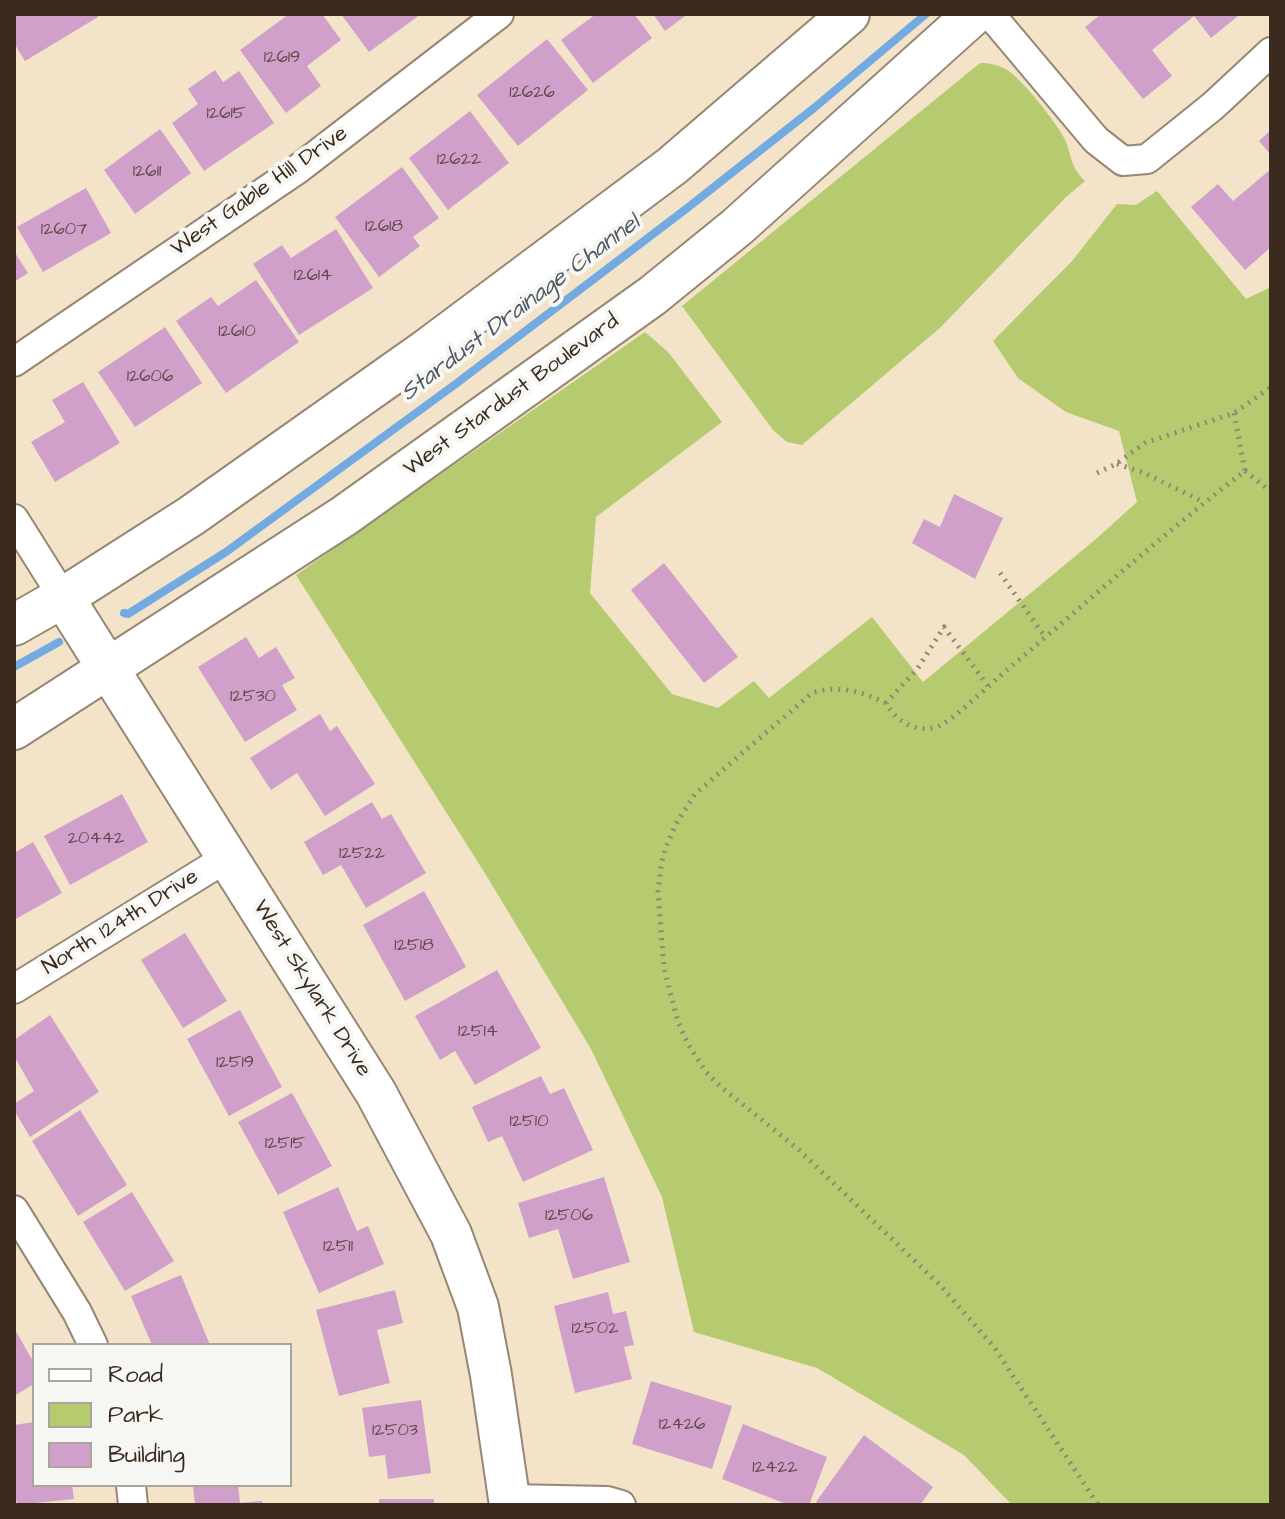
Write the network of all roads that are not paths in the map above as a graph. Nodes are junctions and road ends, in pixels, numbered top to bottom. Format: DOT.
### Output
graph roads {
  1 [pos="499,14"];
  2 [pos="849,14"];
  3 [pos="974,14"];
  4 [pos="990,14"];
  5 [pos="1271,52"];
  6 [pos="14,362"];
  7 [pos="14,519"];
  8 [pos="63,597"];
  9 [pos="14,625"];
  10 [pos="109,668"];
  11 [pos="14,729"];
  12 [pos="228,857"];
  13 [pos="14,989"];
  14 [pos="14,1210"];
  15 [pos="92,1343"];
  16 [pos="510,1502"];
  17 [pos="621,1505"];
  1 -- 6 [label="street, West Gable Hill Drive"];
  2 -- 8 [label="street"];
  3 -- 10 [label="street, West Stardust Boulevard"];
  4 -- 5 [label="street"];
  7 -- 8 [label="street, West Skylark Drive"];
  8 -- 9 [label="street"];
  8 -- 10 [label="street, West Skylark Drive"];
  10 -- 11 [label="street, West Stardust Boulevard"];
  10 -- 12 [label="street, West Skylark Drive"];
  12 -- 13 [label="street, North 124th Drive"];
  12 -- 16 [label="street, West Skylark Drive"];
  14 -- 15 [label="street"];
  16 -- 17 [label="street"];
}
